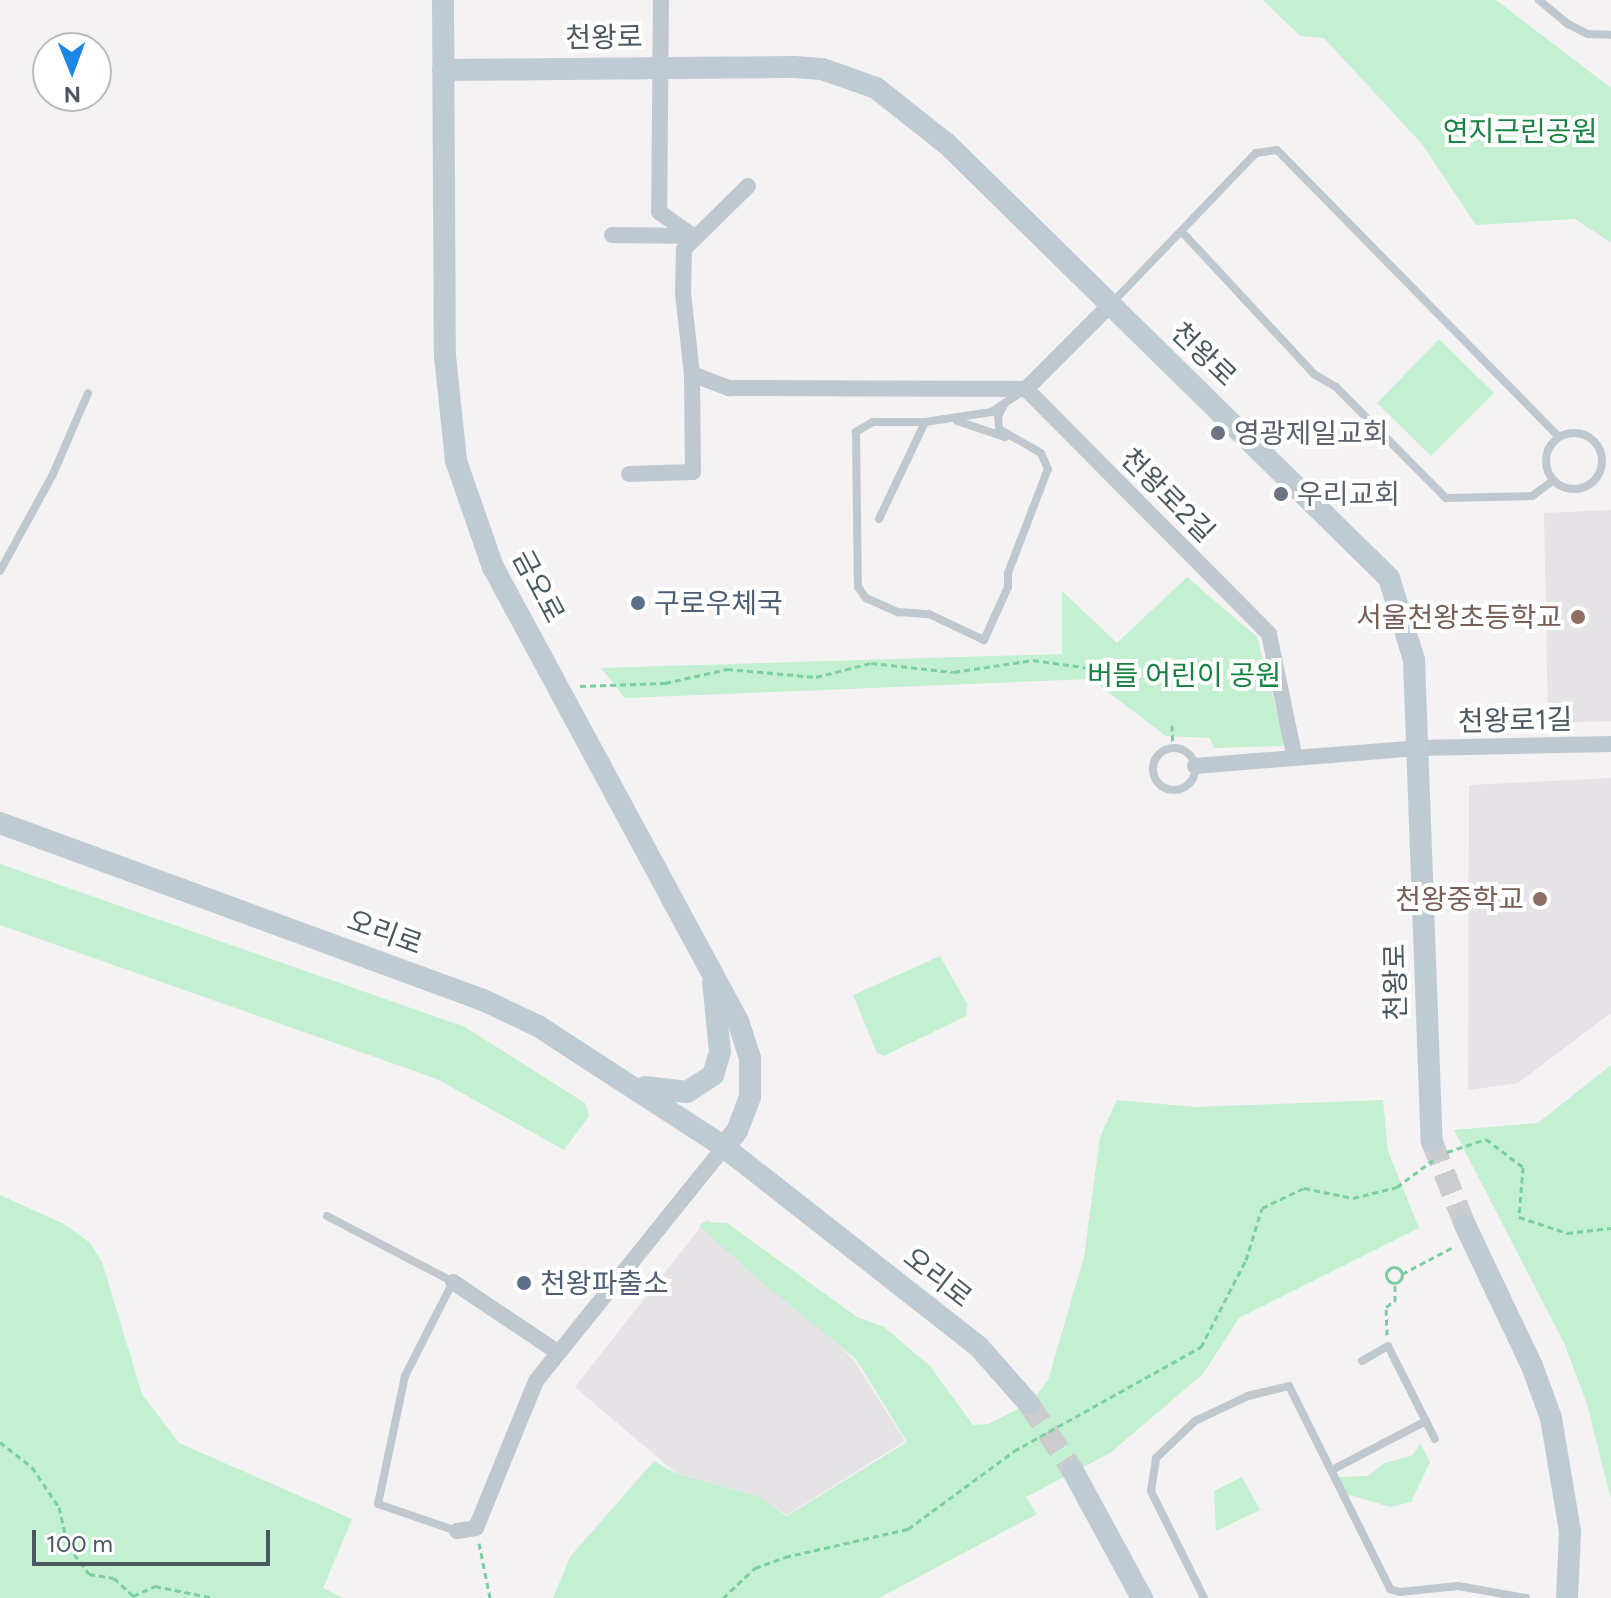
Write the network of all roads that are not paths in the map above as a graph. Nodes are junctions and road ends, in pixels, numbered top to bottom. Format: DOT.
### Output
graph roads {
  1 [pos="443,0"];
  2 [pos="661,0"];
  3 [pos="1539,0"];
  4 [pos="1611,35"];
  5 [pos="661,66"];
  6 [pos="443,70"];
  7 [pos="748,186"];
  8 [pos="1183,233"];
  9 [pos="612,235"];
  10 [pos="693,236"];
  11 [pos="1110,305"];
  12 [pos="692,374"];
  13 [pos="1026,389"];
  14 [pos="88,393"];
  15 [pos="1005,403"];
  16 [pos="955,421"];
  17 [pos="925,422"];
  18 [pos="1559,437"];
  19 [pos="1009,439"];
  20 [pos="629,474"];
  21 [pos="1554,480"];
  22 [pos="879,519"];
  23 [pos="0,571"];
  24 [pos="1611,744"];
  25 [pos="1420,748"];
  26 [pos="1294,755"];
  27 [pos="1195,766"];
  28 [pos="0,823"];
  29 [pos="712,965"];
  30 [pos="628,1082"];
  31 [pos="1432,1142"];
  32 [pos="724,1147"];
  33 [pos="327,1216"];
  34 [pos="1468,1231"];
  35 [pos="453,1282"];
  36 [pos="557,1352"];
  37 [pos="1362,1361"];
  38 [pos="1029,1404"];
  39 [pos="1426,1421"];
  40 [pos="1435,1439"];
  41 [pos="1332,1470"];
  42 [pos="1073,1471"];
  43 [pos="457,1531"];
  44 [pos="1142,1598"];
  45 [pos="1204,1598"];
  46 [pos="1526,1598"];
  47 [pos="1567,1598"];
  1 -- 6 [label="main road, 금오로"];
  2 -- 5 [label="street"];
  3 -- 4 [label="lane"];
  5 -- 6 [label="main road, 천왕로"];
  5 -- 10 [label="street"];
  5 -- 11 [label="main road, 천왕로"];
  6 -- 29 [label="main road, 금오로"];
  7 -- 10 [label="street"];
  8 -- 11 [label="lane"];
  8 -- 18 [label="lane"];
  8 -- 21 [label="lane"];
  9 -- 10 [label="street"];
  10 -- 12 [label="street"];
  11 -- 13 [label="street"];
  11 -- 25 [label="main road, 천왕로"];
  12 -- 13 [label="street"];
  12 -- 20 [label="street"];
  13 -- 15 [label="lane"];
  13 -- 26 [label="street, 천왕로2길"];
  14 -- 23 [label="lane"];
  15 -- 16 [label="lane"];
  15 -- 19 [label="lane"];
  16 -- 17 [label="lane"];
  16 -- 19 [label="lane"];
  17 -- 19 [label="lane"];
  17 -- 22 [label="lane"];
  18 -- 21 [label="lane"];
  18 -- 21 [label="lane"];
  24 -- 25 [label="street, 천왕로1길"];
  25 -- 26 [label="street"];
  25 -- 31 [label="main road, 천왕로"];
  26 -- 27 [label="street"];
  27 -- 27 [label="lane"];
  28 -- 30 [label="main road, 오리로"];
  29 -- 30 [label="main road"];
  29 -- 32 [label="main road, 금오로"];
  30 -- 32 [label="main road, 오리로"];
  32 -- 36 [label="street"];
  32 -- 38 [label="main road, 오리로"];
  33 -- 35 [label="lane"];
  34 -- 47 [label="main road"];
  35 -- 36 [label="street"];
  35 -- 43 [label="lane"];
  36 -- 43 [label="street"];
  37 -- 39 [label="lane"];
  39 -- 40 [label="lane"];
  39 -- 41 [label="lane"];
  41 -- 45 [label="lane"];
  41 -- 46 [label="lane"];
  42 -- 44 [label="main road"];
}
